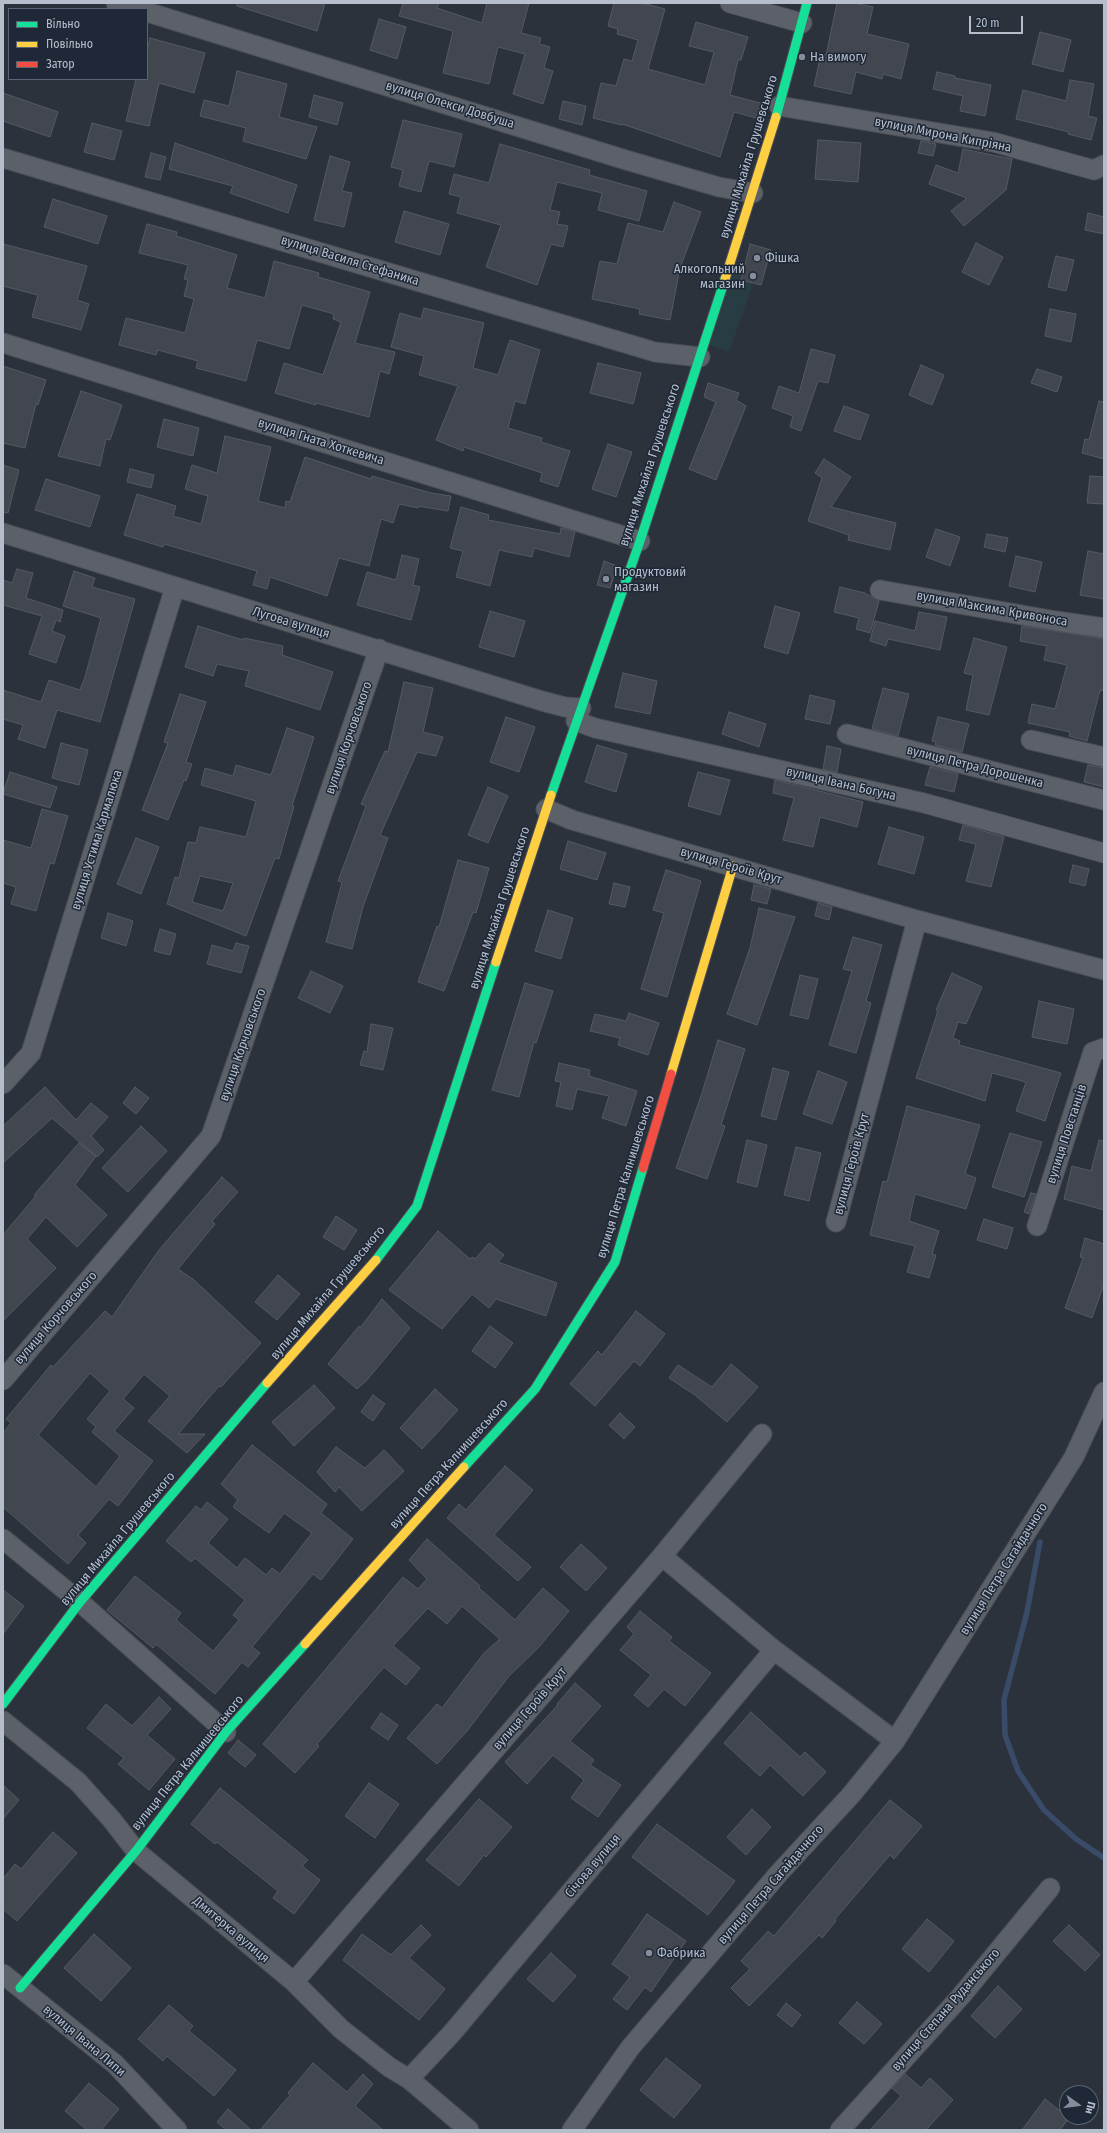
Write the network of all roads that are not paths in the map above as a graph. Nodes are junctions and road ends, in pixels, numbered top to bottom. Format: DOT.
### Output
graph roads {
  1 [pos="116,3"];
  2 [pos="730,3"];
  3 [pos="807,3"];
  4 [pos="133,8"];
  5 [pos="148,12"];
  6 [pos="802,23"];
  7 [pos="779,106"];
  8 [pos="3,158"];
  9 [pos="1104,165"];
  10 [pos="753,193"];
  11 [pos="3,343"];
  12 [pos="700,357"];
  13 [pos="3,532"];
  14 [pos="640,541"];
  15 [pos="174,587"];
  16 [pos="880,590"];
  17 [pos="1104,628"];
  18 [pos="379,650"];
  19 [pos="578,714"];
  20 [pos="847,734"];
  21 [pos="1031,740"];
  22 [pos="1104,757"];
  23 [pos="1104,800"];
  24 [pos="546,809"];
  25 [pos="1104,853"];
  26 [pos="733,866"];
  27 [pos="917,920"];
  28 [pos="1104,970"];
  29 [pos="1104,1048"];
  30 [pos="3,1084"];
  31 [pos="836,1222"];
  32 [pos="1037,1226"];
  33 [pos="3,1380"];
  34 [pos="1104,1392"];
  35 [pos="762,1434"];
  36 [pos="3,1539"];
  37 [pos="662,1556"];
  38 [pos="80,1602"];
  39 [pos="774,1650"];
  40 [pos="3,1704"];
  41 [pos="3,1721"];
  42 [pos="226,1732"];
  43 [pos="895,1741"];
  44 [pos="136,1850"];
  45 [pos="1050,1888"];
  46 [pos="3,1974"];
  47 [pos="294,1982"];
  48 [pos="20,1988"];
  49 [pos="409,2079"];
  50 [pos="176,2130"];
  51 [pos="469,2130"];
  52 [pos="572,2130"];
  53 [pos="840,2130"];
  1 -- 4 [label="street"];
  2 -- 6 [label="street"];
  3 -- 6 [label="street, вулиця Михайла Грушевського"];
  5 -- 10 [label="street, вулиця Олекси Довбуша"];
  6 -- 7 [label="street, вулиця Михайла Грушевського"];
  7 -- 9 [label="street, вулиця Мирона Кипріяна"];
  7 -- 10 [label="street, вулиця Михайла Грушевського"];
  8 -- 12 [label="street, вулиця Василя Стефаника"];
  10 -- 12 [label="street, вулиця Михайла Грушевського"];
  11 -- 14 [label="street, вулиця Гната Хоткевича"];
  12 -- 14 [label="street, вулиця Михайла Грушевського"];
  13 -- 15 [label="street, Лугова вулиця"];
  14 -- 19 [label="street, вулиця Михайла Грушевського"];
  15 -- 18 [label="street, Лугова вулиця"];
  15 -- 30 [label="street, вулиця Устима Кармалюка"];
  16 -- 17 [label="street, вулиця Максима Кривоноса"];
  18 -- 19 [label="street, Лугова вулиця"];
  18 -- 33 [label="street, вулиця Корчовського"];
  19 -- 24 [label="street, вулиця Михайла Грушевського"];
  19 -- 25 [label="street, вулиця Івана Богуна"];
  20 -- 23 [label="street, вулиця Петра Дорошенка"];
  21 -- 22 [label="street"];
  24 -- 26 [label="street, вулиця Героїв Крут"];
  24 -- 38 [label="street, вулиця Михайла Грушевського"];
  26 -- 27 [label="street, вулиця Героїв Крут"];
  26 -- 42 [label="street, вулиця Петра Калнишевського"];
  27 -- 28 [label="street, вулиця Героїв Крут"];
  27 -- 31 [label="street, вулиця Героїв Крут"];
  29 -- 32 [label="street, вулиця Повстанців"];
  34 -- 43 [label="street, вулиця Петра Сагайдачного"];
  35 -- 37 [label="street, вулиця Героїв Крут"];
  36 -- 38 [label="street"];
  37 -- 39 [label="street"];
  37 -- 47 [label="street, вулиця Героїв Крут"];
  38 -- 40 [label="street, вулиця Михайла Грушевського"];
  38 -- 42 [label="street"];
  39 -- 43 [label="street"];
  39 -- 49 [label="street, Січова вулиця"];
  41 -- 44 [label="street, Дмитерка вулиця"];
  42 -- 44 [label="street, вулиця Петра Калнишевського"];
  43 -- 52 [label="street, вулиця Петра Сагайдачного"];
  44 -- 47 [label="street, Дмитерка вулиця"];
  44 -- 48 [label="street, вулиця Петра Калнишевського"];
  45 -- 53 [label="street, вулиця Степана Руданського"];
  46 -- 48 [label="street, вулиця Івана Липи"];
  47 -- 49 [label="street, Дмитерка вулиця"];
  48 -- 50 [label="street, вулиця Івана Липи"];
  49 -- 51 [label="street, Дмитерка вулиця"];
}
